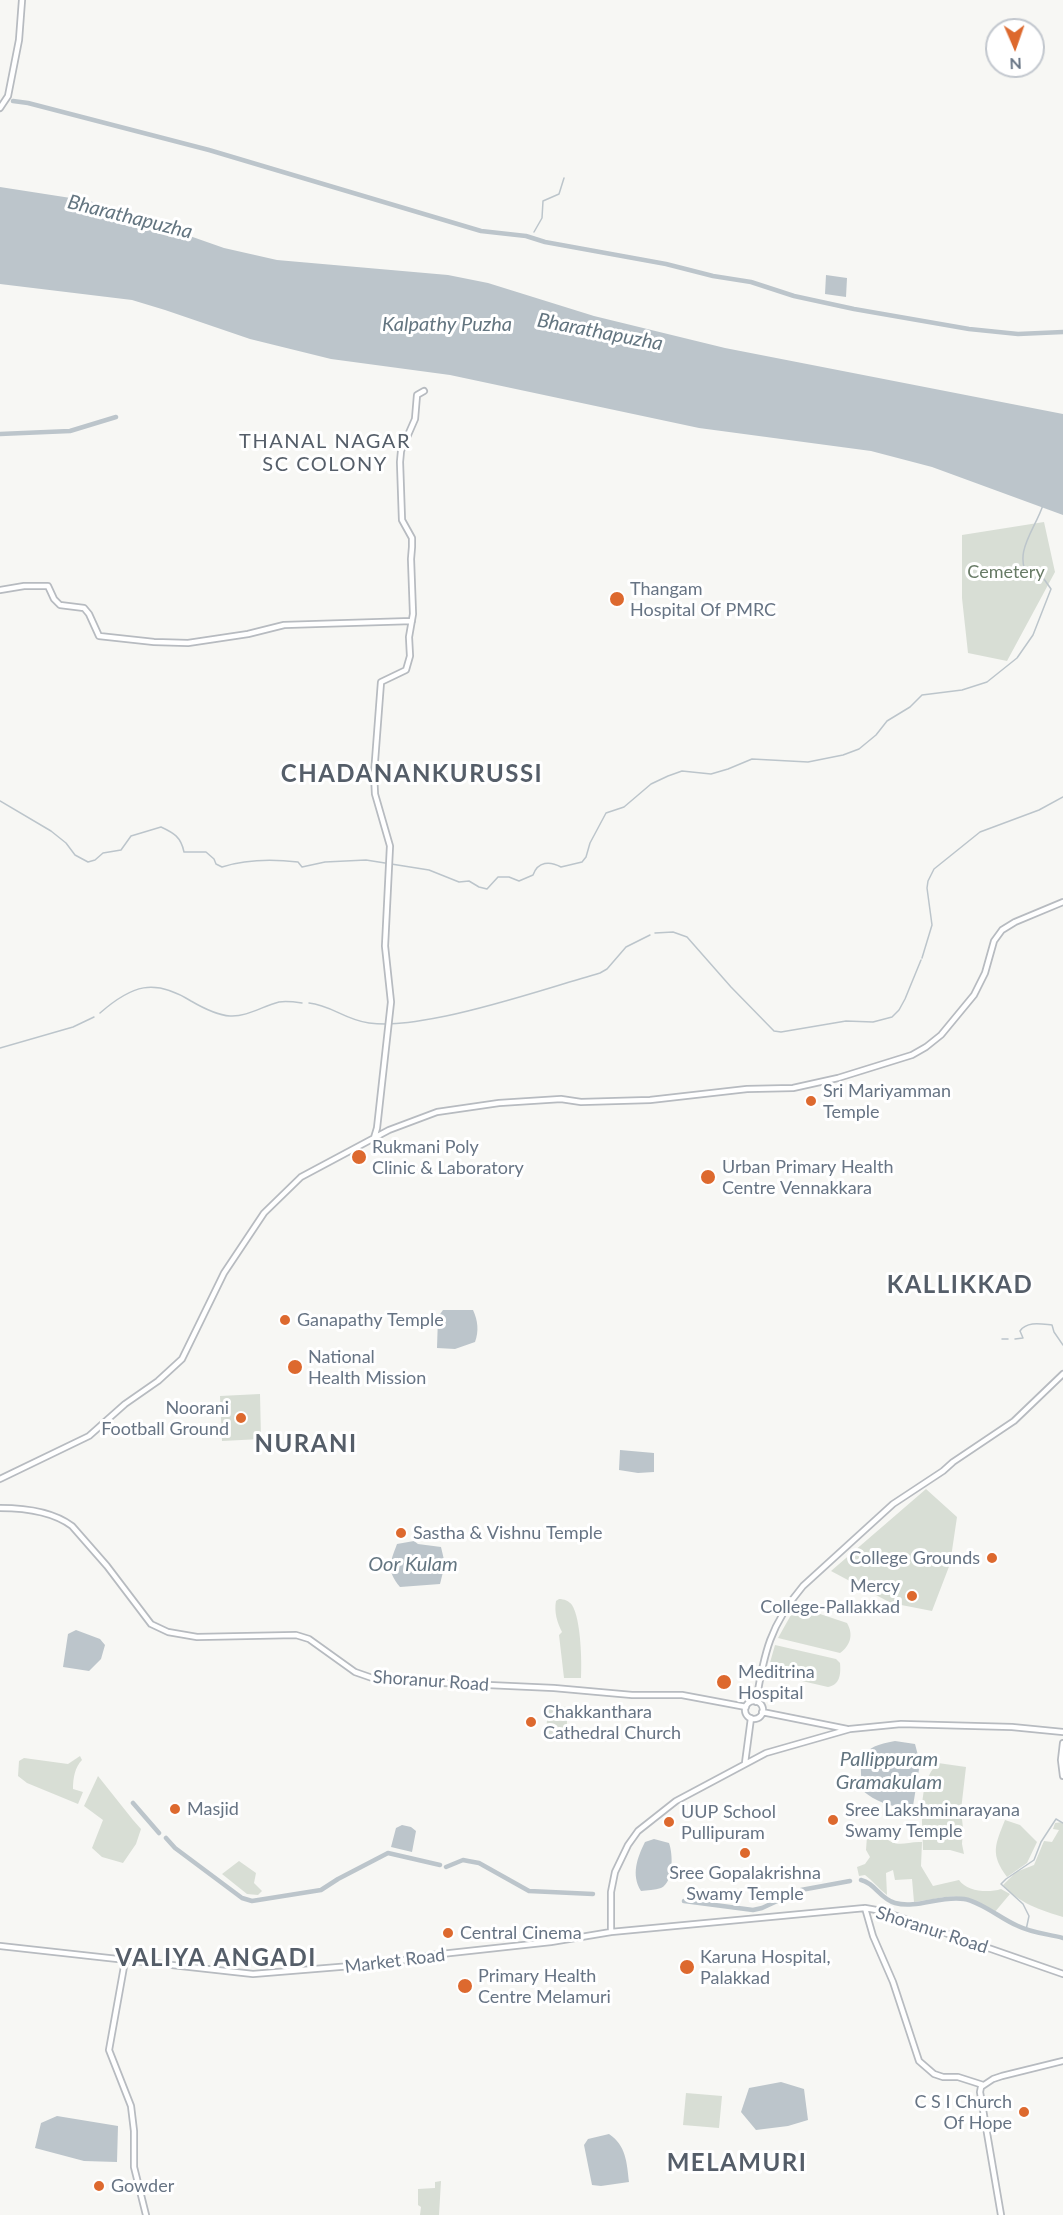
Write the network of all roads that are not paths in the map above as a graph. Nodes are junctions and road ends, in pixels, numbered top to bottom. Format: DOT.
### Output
graph roads {
  1 [pos="22,0"];
  2 [pos="0,108"];
  3 [pos="423,391"];
  4 [pos="0,590"];
  5 [pos="412,621"];
  6 [pos="1063,902"];
  7 [pos="374,1138"];
  8 [pos="1063,1374"];
  9 [pos="0,1479"];
  10 [pos="0,1508"];
  11 [pos="756,1702"];
  12 [pos="746,1707"];
  13 [pos="762,1713"];
  14 [pos="751,1718"];
  15 [pos="850,1729"];
  16 [pos="1063,1732"];
  17 [pos="1063,1743"];
  18 [pos="744,1763"];
  19 [pos="1063,1776"];
  20 [pos="865,1908"];
  21 [pos="610,1932"];
  22 [pos="0,1946"];
  23 [pos="125,1961"];
  24 [pos="1063,1974"];
  25 [pos="1063,2061"];
  26 [pos="983,2085"];
  27 [pos="146,2215"];
  28 [pos="1001,2215"];
  1 -- 2 [label="main road"];
  3 -- 5 [label="main road"];
  4 -- 5 [label="main road"];
  5 -- 7 [label="main road"];
  6 -- 7 [label="main road"];
  7 -- 9 [label="main road"];
  8 -- 11 [label="main road"];
  10 -- 12 [label="main road, Shoranur Road"];
  11 -- 12 [label="main road"];
  11 -- 13 [label="main road"];
  12 -- 14 [label="main road"];
  13 -- 14 [label="main road"];
  13 -- 15 [label="main road"];
  14 -- 18 [label="main road"];
  15 -- 16 [label="main road"];
  15 -- 18 [label="main road"];
  17 -- 19 [label="main road"];
  18 -- 21 [label="main road"];
  20 -- 21 [label="main road, Shoranur Road"];
  20 -- 24 [label="main road, Shoranur Road"];
  20 -- 26 [label="main road"];
  21 -- 23 [label="main road, Market Road"];
  22 -- 23 [label="main road, Market Road"];
  23 -- 27 [label="main road"];
  25 -- 26 [label="main road"];
  26 -- 28 [label="main road"];
}
